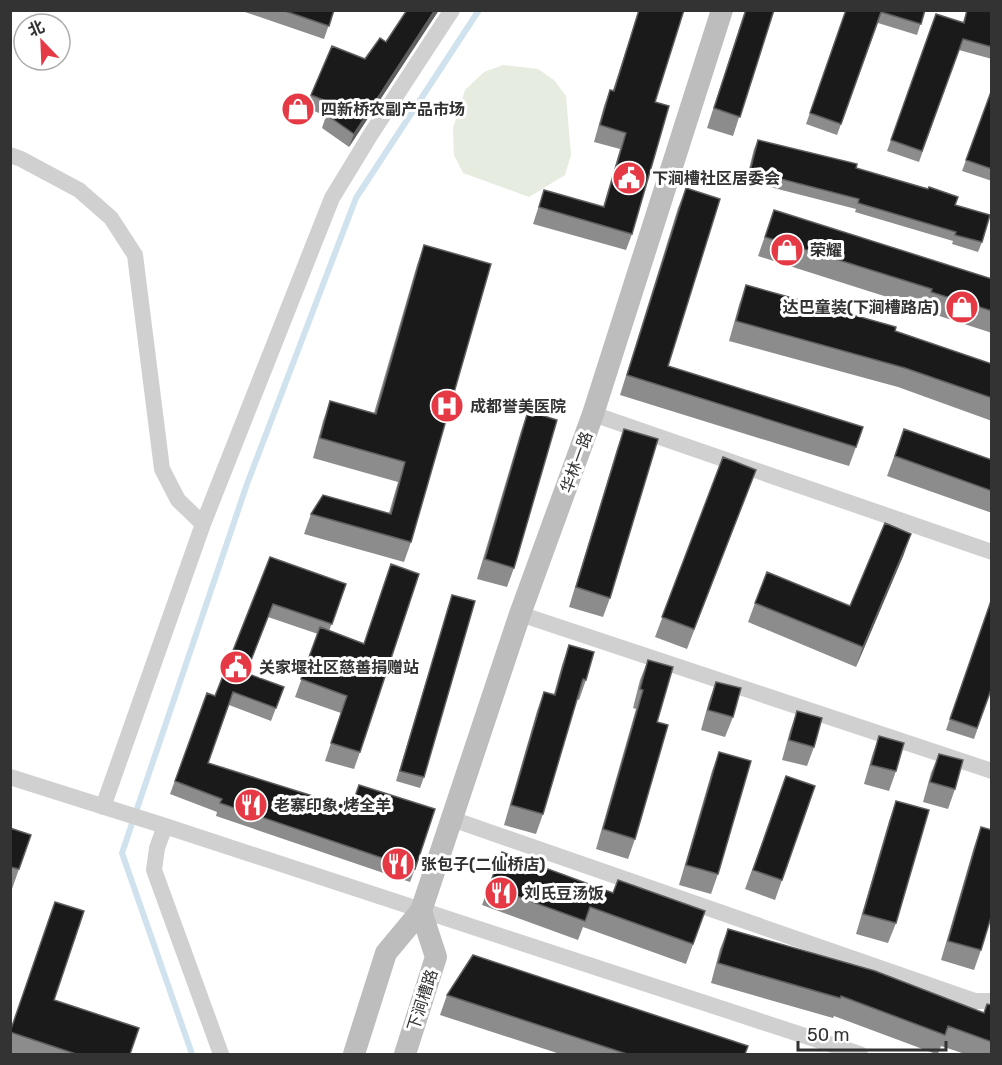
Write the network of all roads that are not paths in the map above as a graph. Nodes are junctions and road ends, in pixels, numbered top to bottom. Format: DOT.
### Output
graph roads {
  1 [pos="452,10"];
  2 [pos="722,10"];
  3 [pos="10,155"];
  4 [pos="594,414"];
  5 [pos="203,524"];
  6 [pos="992,552"];
  7 [pos="520,614"];
  8 [pos="992,771"];
  9 [pos="10,777"];
  10 [pos="108,808"];
  11 [pos="452,819"];
  12 [pos="160,824"];
  13 [pos="422,911"];
  14 [pos="992,1001"];
  15 [pos="221,1054"];
  16 [pos="354,1054"];
  17 [pos="405,1054"];
  18 [pos="860,1054"];
  1 -- 5 [label="street"];
  2 -- 4 [label="street, 华林一路"];
  3 -- 5 [label="street"];
  4 -- 6 [label="street"];
  4 -- 7 [label="street, 华林一路"];
  5 -- 10 [label="street"];
  7 -- 8 [label="street"];
  7 -- 11 [label="street, 华林一路"];
  9 -- 10 [label="street"];
  10 -- 12 [label="street"];
  11 -- 13 [label="street, 华林一路"];
  11 -- 14 [label="street"];
  12 -- 13 [label="street"];
  12 -- 15 [label="street"];
  13 -- 16 [label="street"];
  13 -- 17 [label="street, 下涧槽路"];
  13 -- 18 [label="street"];
}
